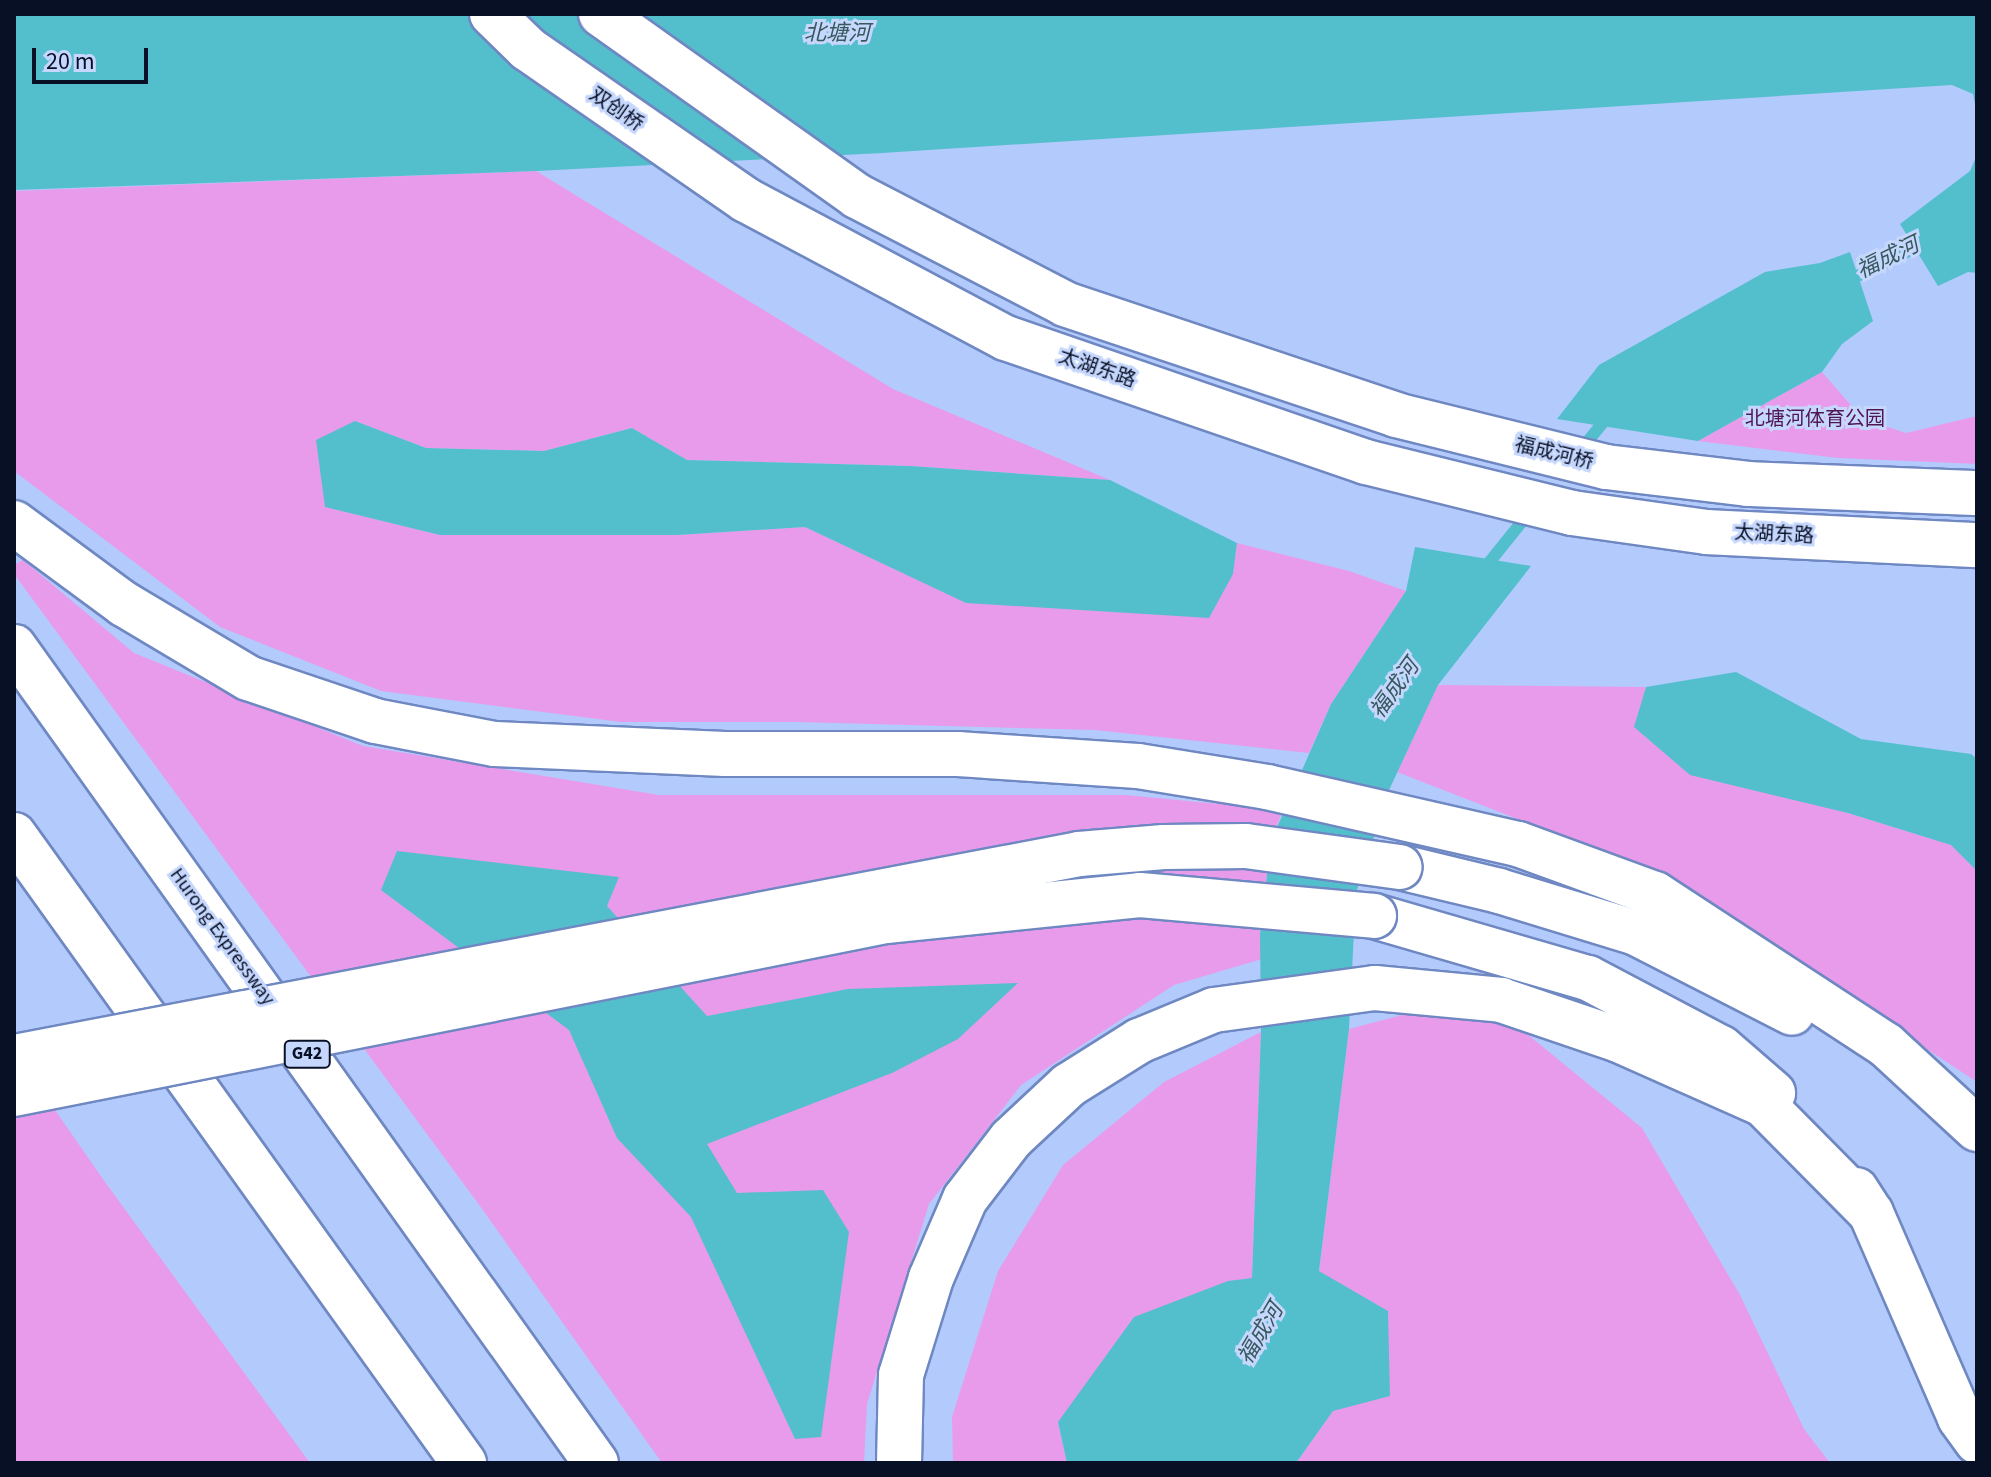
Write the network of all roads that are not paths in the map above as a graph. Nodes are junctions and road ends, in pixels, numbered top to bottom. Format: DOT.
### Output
graph roads {
  1 [pos="492,14"];
  2 [pos="601,14"];
  3 [pos="746,200"];
  4 [pos="1977,493"];
  5 [pos="14,523"];
  6 [pos="1977,545"];
  7 [pos="14,647"];
  8 [pos="14,835"];
  9 [pos="14,865"];
  10 [pos="97,950"];
  11 [pos="14,1057"];
  12 [pos="14,1094"];
  13 [pos="1977,1129"];
  14 [pos="1977,1143"];
  15 [pos="1871,1213"];
  16 [pos="1977,1441"];
  17 [pos="464,1463"];
  18 [pos="596,1463"];
  19 [pos="899,1463"];
  1 -- 3 [label="main road, 双创桥"];
  2 -- 4 [label="main road, 福成河桥"];
  3 -- 6 [label="main road, 太湖东路"];
  5 -- 13 [label="main road"];
  7 -- 18 [label="main road, Hurong Expressway / G42"];
  8 -- 10 [label="main road"];
  9 -- 10 [label="main road"];
  10 -- 17 [label="main road"];
  11 -- 14 [label="main road, bridge"];
  12 -- 15 [label="main road, bridge"];
  15 -- 16 [label="main road"];
  15 -- 19 [label="main road"];
}
